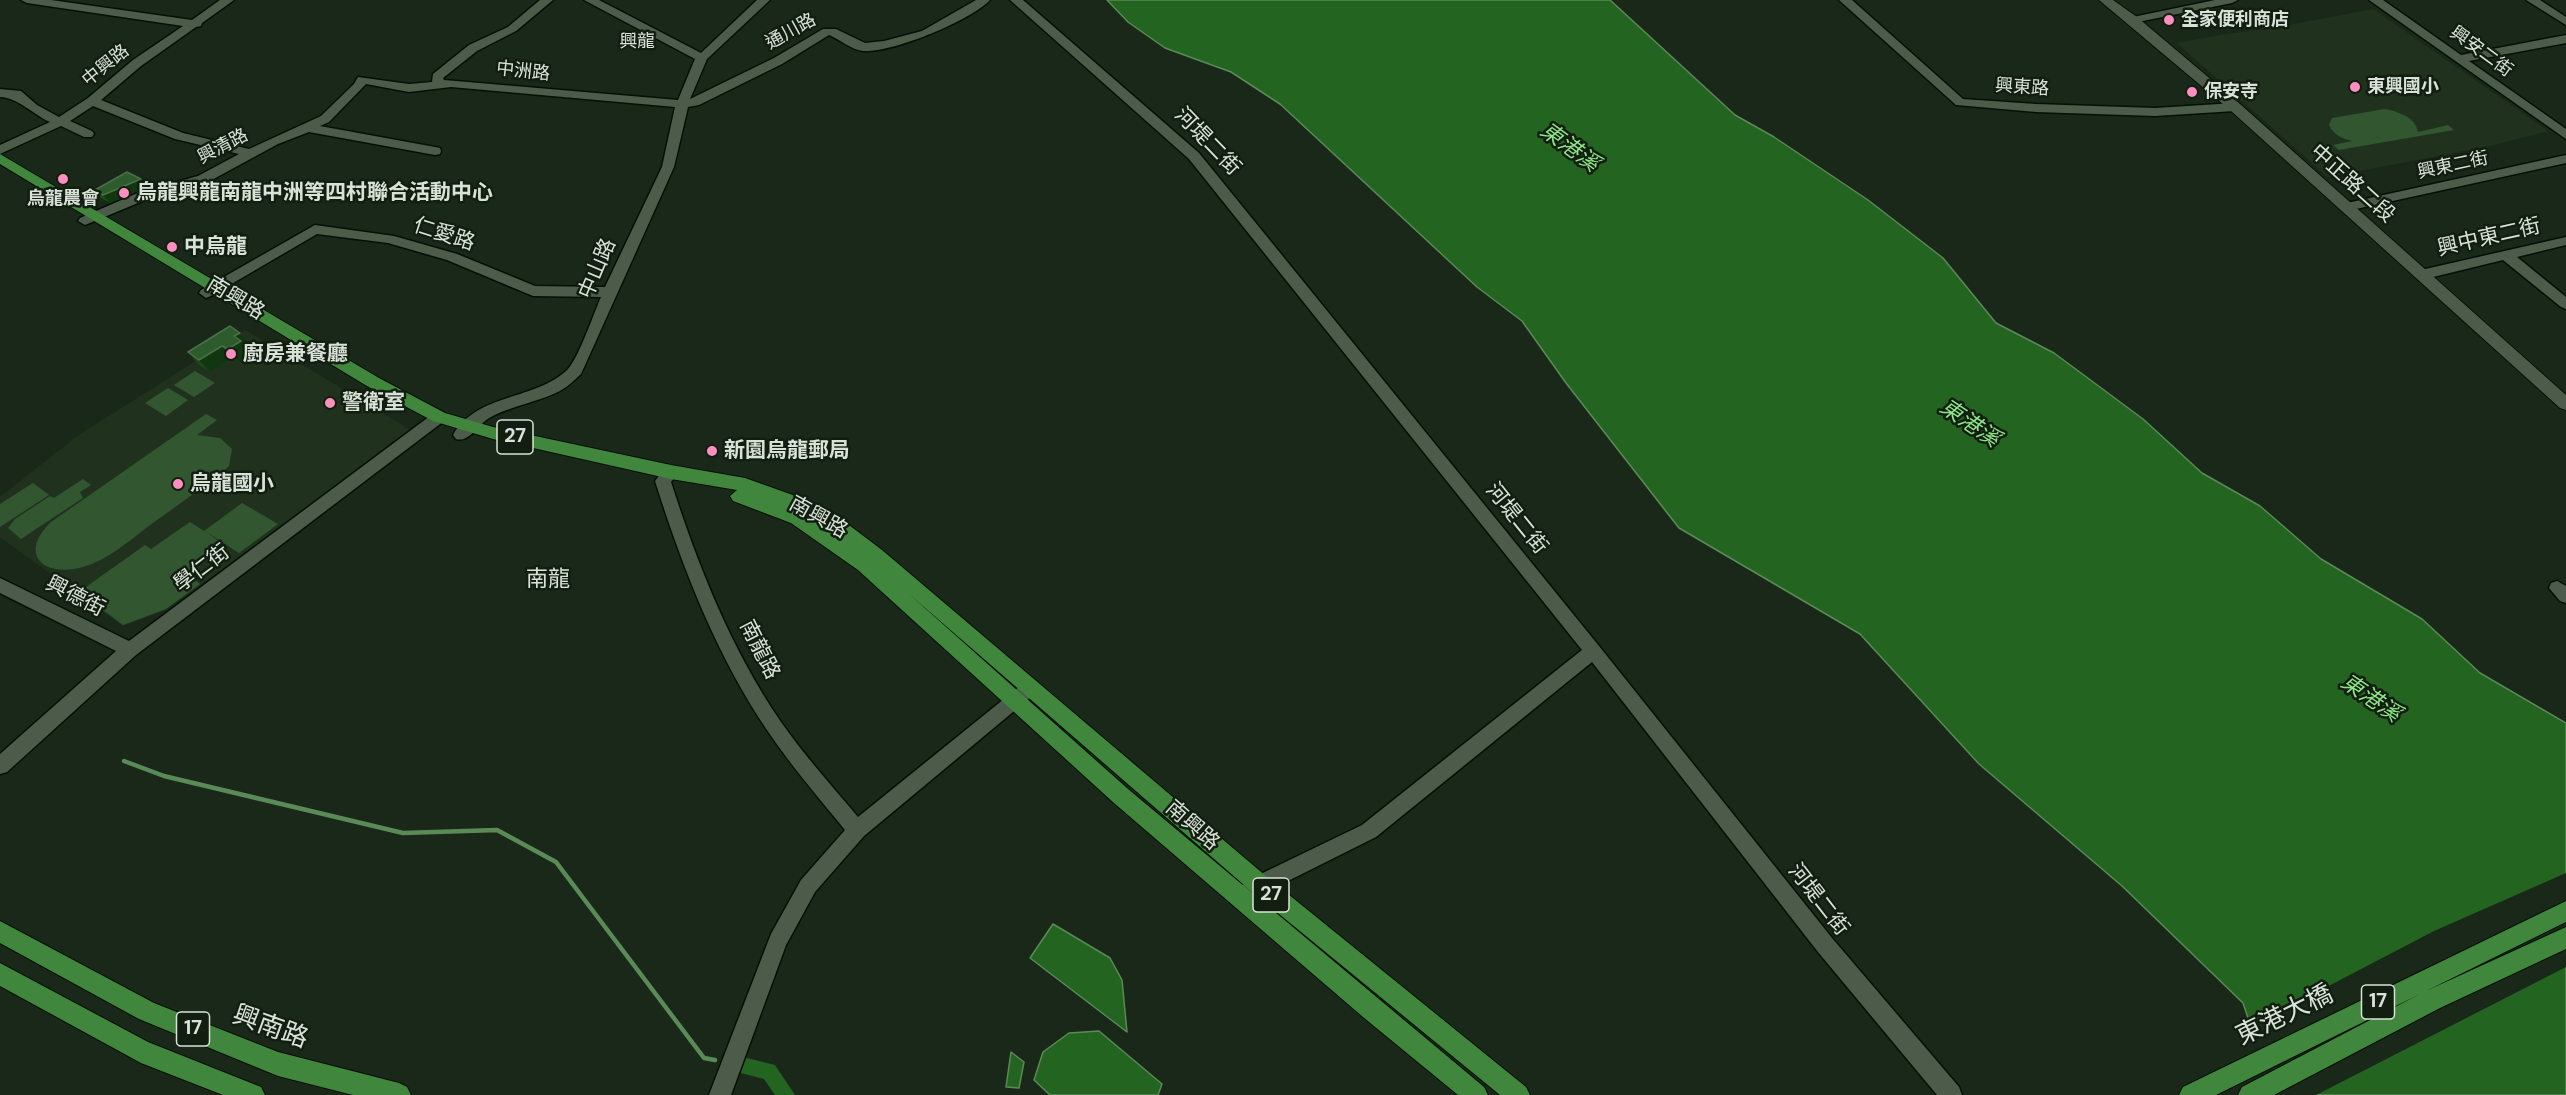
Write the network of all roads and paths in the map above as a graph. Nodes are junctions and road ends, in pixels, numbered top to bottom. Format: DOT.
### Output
graph roads {
  1 [pos="27,0"];
  2 [pos="228,0"];
  3 [pos="547,0"];
  4 [pos="590,0"];
  5 [pos="764,0"];
  6 [pos="984,0"];
  7 [pos="1016,0"];
  8 [pos="1845,0"];
  9 [pos="2105,0"];
  10 [pos="2232,0"];
  11 [pos="2375,0"];
  12 [pos="2532,0"];
  13 [pos="2133,20"];
  14 [pos="2566,22"];
  15 [pos="196,24"];
  16 [pos="2566,39"];
  17 [pos="702,58"];
  18 [pos="2461,59"];
  19 [pos="362,80"];
  20 [pos="439,84"];
  21 [pos="0,93"];
  22 [pos="92,100"];
  23 [pos="682,104"];
  24 [pos="2235,107"];
  25 [pos="60,122"];
  26 [pos="308,128"];
  27 [pos="88,134"];
  28 [pos="2566,135"];
  29 [pos="0,150"];
  30 [pos="435,151"];
  31 [pos="251,153"];
  32 [pos="0,158"];
  33 [pos="2566,159"];
  34 [pos="0,170"];
  35 [pos="2347,207"];
  36 [pos="90,218"];
  37 [pos="2566,241"];
  38 [pos="2505,255"];
  39 [pos="2421,275"];
  40 [pos="210,291"];
  41 [pos="611,292"];
  42 [pos="2566,304"];
  43 [pos="2566,404"];
  44 [pos="433,421"];
  45 [pos="465,431"];
  46 [pos="667,476"];
  47 [pos="0,585"];
  48 [pos="130,650"];
  49 [pos="1593,651"];
  50 [pos="1023,694"];
  51 [pos="0,766"];
  52 [pos="857,830"];
  53 [pos="1259,884"];
  54 [pos="1237,896"];
  55 [pos="2566,910"];
  56 [pos="0,931"];
  57 [pos="2566,938"];
  58 [pos="0,974"];
  59 [pos="1516,1094"];
  60 [pos="253,1095"];
  61 [pos="399,1095"];
  62 [pos="720,1095"];
  63 [pos="1476,1095"];
  64 [pos="1952,1095"];
  65 [pos="2191,1095"];
  66 [pos="2250,1095"];
  1 -- 15 [label="street"];
  2 -- 15 [label="street, 中興路"];
  3 -- 20 [label="street"];
  4 -- 17 [label="street"];
  5 -- 17 [label="street, 中山路"];
  6 -- 23 [label="street, 通川路"];
  7 -- 49 [label="street, 河堤二街"];
  8 -- 24 [label="street, 興東路"];
  9 -- 13 [label="main road, 中正路二段"];
  10 -- 13 [label="street"];
  11 -- 18 [label="street, 興安二街"];
  12 -- 14 [label="street"];
  13 -- 24 [label="main road, 中正路二段"];
  15 -- 22 [label="street, 中興路"];
  16 -- 18 [label="street"];
  17 -- 23 [label="street, 中山路"];
  18 -- 28 [label="street, 興安二街"];
  19 -- 20 [label="street, 中洲路"];
  19 -- 26 [label="street, 興清路"];
  20 -- 23 [label="street, 中洲路"];
  21 -- 25 [label="street"];
  22 -- 25 [label="street, 中興路"];
  22 -- 31 [label="street"];
  23 -- 41 [label="street, 中山路"];
  24 -- 35 [label="main road, 中正路二段"];
  25 -- 27 [label="street"];
  25 -- 29 [label="street, 中興路"];
  26 -- 30 [label="street"];
  26 -- 31 [label="street, 興清路"];
  31 -- 36 [label="street, 興清路"];
  32 -- 36 [label="main road, 南興路 / 27"];
  33 -- 35 [label="street, 興東二街"];
  34 -- 36 [label="main road, 南興路 / 27"];
  35 -- 39 [label="main road, 中正路二段"];
  36 -- 40 [label="main road, 南興路 / 27"];
  37 -- 38 [label="street, 興中東二街"];
  38 -- 39 [label="street, 興中東二街"];
  38 -- 42 [label="street"];
  39 -- 43 [label="main road, 中正路二段"];
  40 -- 41 [label="street, 仁愛路"];
  40 -- 44 [label="main road, 南興路 / 27"];
  41 -- 45 [label="street, 中山路"];
  44 -- 45 [label="main road, 南興路 / 27"];
  44 -- 48 [label="street, 學仁街"];
  45 -- 46 [label="main road, 南興路 / 27"];
  46 -- 50 [label="main road, 南興路 / 27"];
  46 -- 52 [label="street, 南龍路"];
  47 -- 48 [label="street, 興德街"];
  48 -- 51 [label="street, 學仁街"];
  49 -- 53 [label="street"];
  49 -- 64 [label="street, 河堤二街"];
  50 -- 52 [label="street"];
  50 -- 53 [label="main road, 南興路 / 27"];
  50 -- 54 [label="main road, 南興路 / 27"];
  52 -- 62 [label="street"];
  53 -- 54 [label="street"];
  53 -- 59 [label="main road, 南興路 / 27"];
  54 -- 63 [label="main road, 南興路 / 27"];
  55 -- 65 [label="main road, 東港大橋 / 17"];
  56 -- 61 [label="main road, 興南路 / 17"];
  57 -- 66 [label="main road, 17"];
  58 -- 60 [label="main road, 17"];
}
